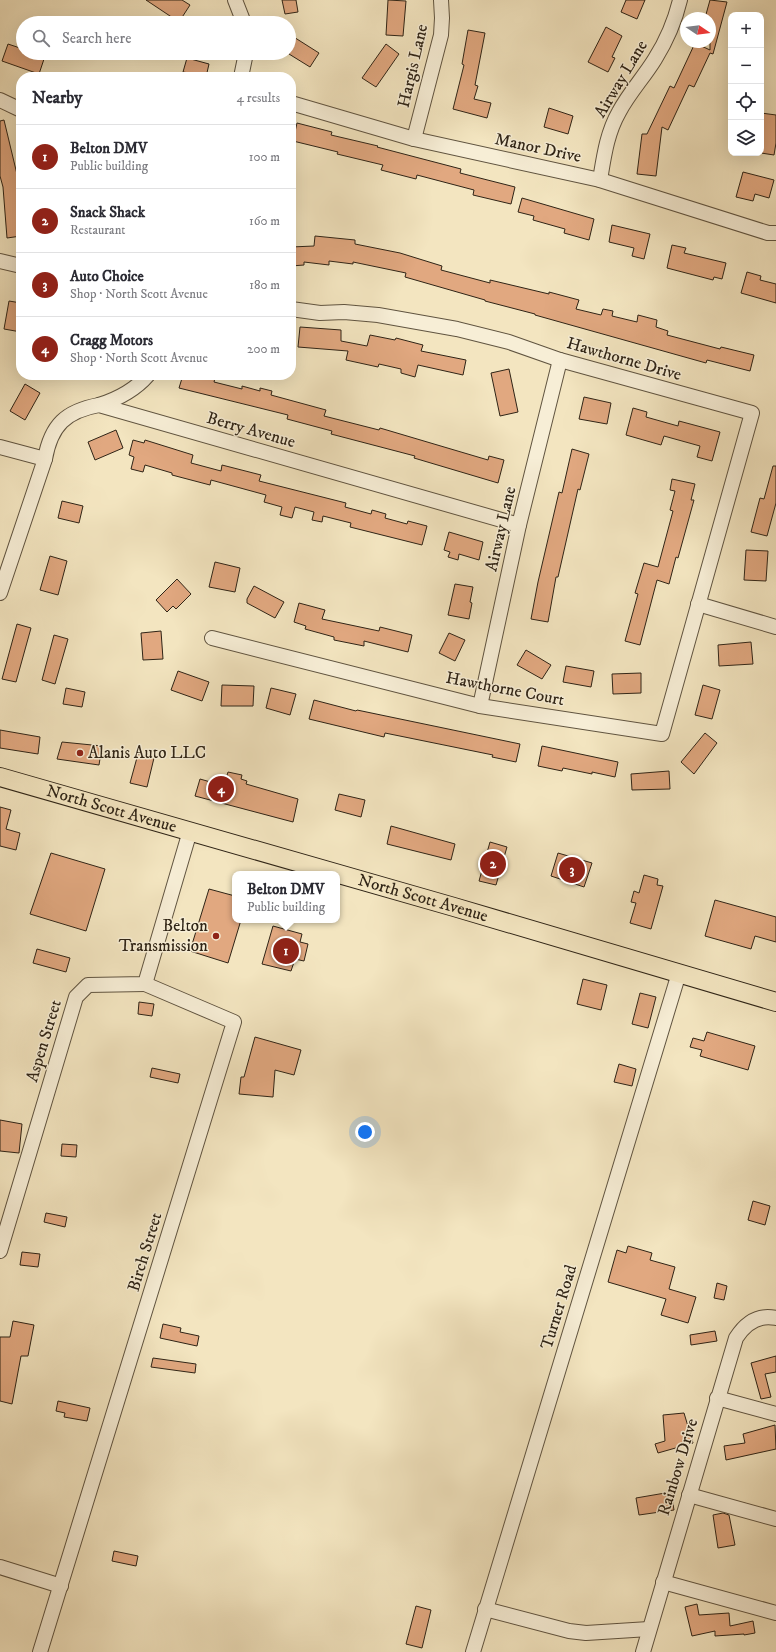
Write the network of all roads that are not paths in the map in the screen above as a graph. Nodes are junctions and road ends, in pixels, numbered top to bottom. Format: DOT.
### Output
graph roads {
  1 [pos="235,0"];
  2 [pos="441,0"];
  3 [pos="680,0"];
  4 [pos="241,16"];
  5 [pos="245,60"];
  6 [pos="242,72"];
  7 [pos="0,100"];
  8 [pos="296,104"];
  9 [pos="16,108"];
  10 [pos="414,139"];
  11 [pos="600,180"];
  12 [pos="776,233"];
  13 [pos="0,261"];
  14 [pos="16,265"];
  15 [pos="296,309"];
  16 [pos="560,360"];
  17 [pos="142,380"];
  18 [pos="99,405"];
  19 [pos="0,447"];
  20 [pos="46,459"];
  21 [pos="519,525"];
  22 [pos="0,593"];
  23 [pos="698,604"];
  24 [pos="776,627"];
  25 [pos="212,638"];
  26 [pos="480,706"];
  27 [pos="0,777"];
  28 [pos="190,831"];
  29 [pos="328,871"];
  30 [pos="340,875"];
  31 [pos="679,973"];
  32 [pos="144,984"];
  33 [pos="776,1002"];
  34 [pos="0,1251"];
  35 [pos="776,1318"];
  36 [pos="717,1398"];
  37 [pos="776,1414"];
  38 [pos="689,1495"];
  39 [pos="776,1519"];
  40 [pos="0,1568"];
  41 [pos="663,1582"];
  42 [pos="61,1586"];
  43 [pos="486,1609"];
  44 [pos="776,1613"];
  45 [pos="649,1629"];
  46 [pos="40,1652"];
  47 [pos="473,1652"];
  48 [pos="642,1652"];
  1 -- 4 [label="street"];
  2 -- 10 [label="street, Hargis Lane"];
  3 -- 11 [label="street, Airway Lane"];
  5 -- 6 [label="street"];
  7 -- 9 [label="street"];
  8 -- 10 [label="street, Manor Drive"];
  10 -- 11 [label="street, Manor Drive"];
  11 -- 12 [label="street, Manor Drive"];
  13 -- 14 [label="street"];
  15 -- 16 [label="street, Hawthorne Drive"];
  16 -- 21 [label="street, Airway Lane"];
  16 -- 23 [label="street, Hawthorne Drive"];
  17 -- 18 [label="street"];
  18 -- 20 [label="street, Berry Avenue"];
  18 -- 21 [label="street, Berry Avenue"];
  19 -- 20 [label="street"];
  20 -- 22 [label="street, Berry Avenue"];
  21 -- 26 [label="street, Airway Lane"];
  23 -- 24 [label="street"];
  23 -- 26 [label="street, Hawthorne Court"];
  25 -- 26 [label="street, Hawthorne Court"];
  27 -- 28 [label="main road, North Scott Avenue"];
  28 -- 29 [label="main road, North Scott Avenue"];
  28 -- 32 [label="street"];
  30 -- 31 [label="main road, North Scott Avenue"];
  31 -- 33 [label="main road, North Scott Avenue"];
  31 -- 43 [label="street, Turner Road"];
  32 -- 34 [label="street, Aspen Street"];
  32 -- 42 [label="street, Birch Street"];
  35 -- 36 [label="street, Rainbow Drive"];
  36 -- 37 [label="street"];
  36 -- 38 [label="street, Rainbow Drive"];
  38 -- 39 [label="street"];
  38 -- 41 [label="street, Rainbow Drive"];
  40 -- 42 [label="street"];
  41 -- 44 [label="street"];
  41 -- 45 [label="street, Rainbow Drive"];
  42 -- 46 [label="street, Birch Street"];
  43 -- 45 [label="street"];
  43 -- 47 [label="street, Turner Road"];
  45 -- 48 [label="street, Rainbow Drive"];
}
